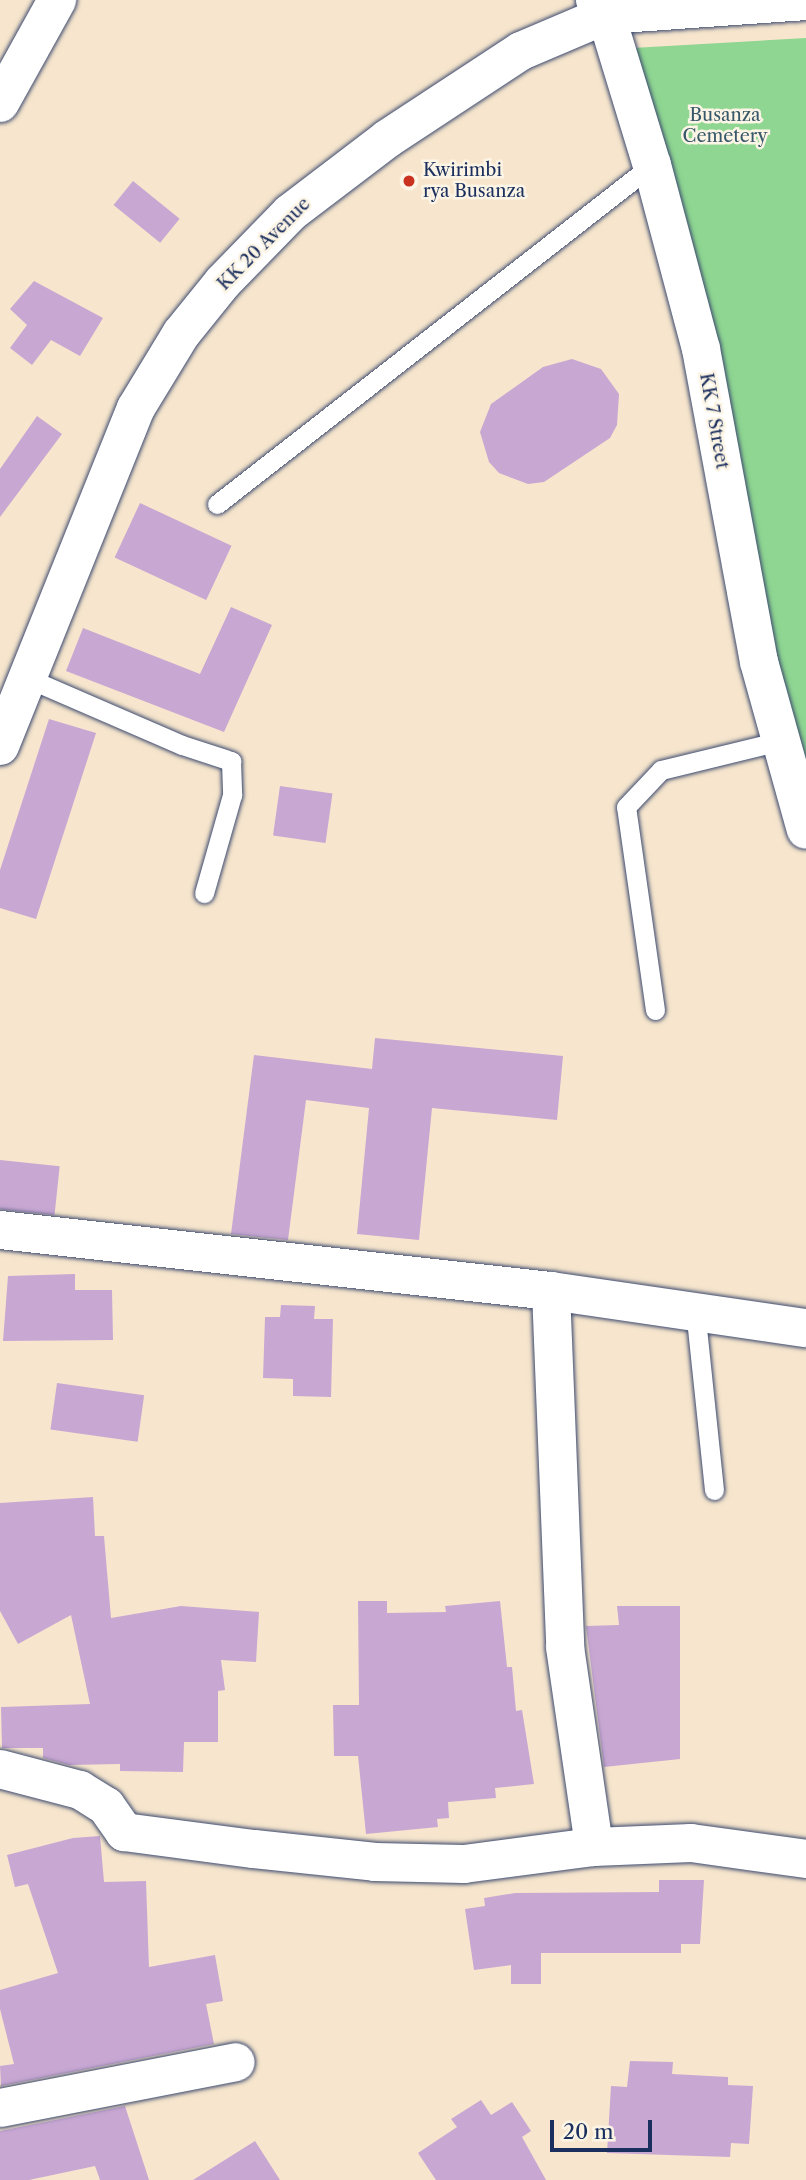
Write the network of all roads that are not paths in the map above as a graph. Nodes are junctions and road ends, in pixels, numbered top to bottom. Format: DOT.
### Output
graph roads {
  1 [pos="57,0"];
  2 [pos="806,1"];
  3 [pos="600,8"];
  4 [pos="0,103"];
  5 [pos="652,166"];
  6 [pos="217,504"];
  7 [pos="25,677"];
  8 [pos="780,741"];
  9 [pos="0,746"];
  10 [pos="806,830"];
  11 [pos="204,893"];
  12 [pos="655,1010"];
  13 [pos="0,1230"];
  14 [pos="551,1291"];
  15 [pos="695,1309"];
  16 [pos="806,1328"];
  17 [pos="714,1490"];
  18 [pos="0,1769"];
  19 [pos="594,1847"];
  20 [pos="806,1859"];
  21 [pos="236,2062"];
  22 [pos="0,2108"];
  1 -- 4 [label="street"];
  2 -- 3 [label="street, KK 20 Avenue"];
  3 -- 5 [label="street, KK 7 Street"];
  3 -- 7 [label="street, KK 20 Avenue"];
  5 -- 6 [label="lane"];
  5 -- 8 [label="street, KK 7 Street"];
  7 -- 9 [label="street, KK 20 Avenue"];
  7 -- 11 [label="lane"];
  8 -- 10 [label="street, KK 7 Street"];
  8 -- 12 [label="lane"];
  13 -- 14 [label="street"];
  14 -- 15 [label="street"];
  14 -- 19 [label="street"];
  15 -- 16 [label="street"];
  15 -- 17 [label="lane"];
  18 -- 19 [label="street"];
  19 -- 20 [label="street"];
  21 -- 22 [label="street"];
}
